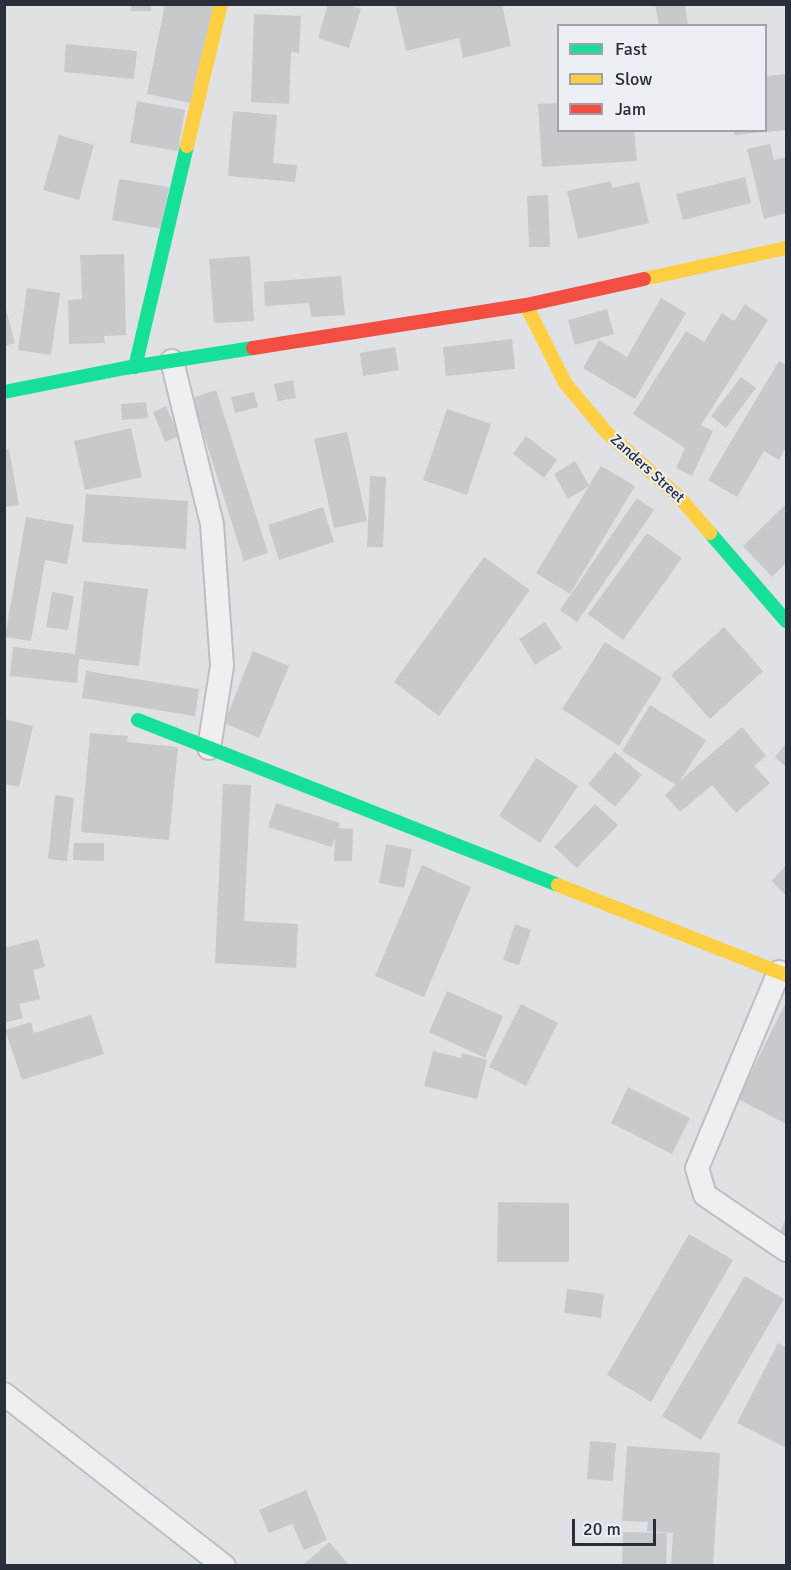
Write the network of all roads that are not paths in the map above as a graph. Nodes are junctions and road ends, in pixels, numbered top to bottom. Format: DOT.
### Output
graph roads {
  1 [pos="221,4"];
  2 [pos="786,248"];
  3 [pos="526,305"];
  4 [pos="172,361"];
  5 [pos="135,367"];
  6 [pos="4,392"];
  7 [pos="786,621"];
  8 [pos="138,720"];
  9 [pos="209,748"];
  10 [pos="783,973"];
  11 [pos="786,1250"];
  12 [pos="4,1394"];
  13 [pos="224,1566"];
  1 -- 5 [label="street"];
  2 -- 3 [label="street"];
  3 -- 4 [label="street"];
  3 -- 7 [label="street, Zanders Street"];
  4 -- 5 [label="street"];
  4 -- 9 [label="street"];
  5 -- 6 [label="street"];
  8 -- 9 [label="street"];
  9 -- 10 [label="street"];
  10 -- 11 [label="street"];
  12 -- 13 [label="street"];
}
